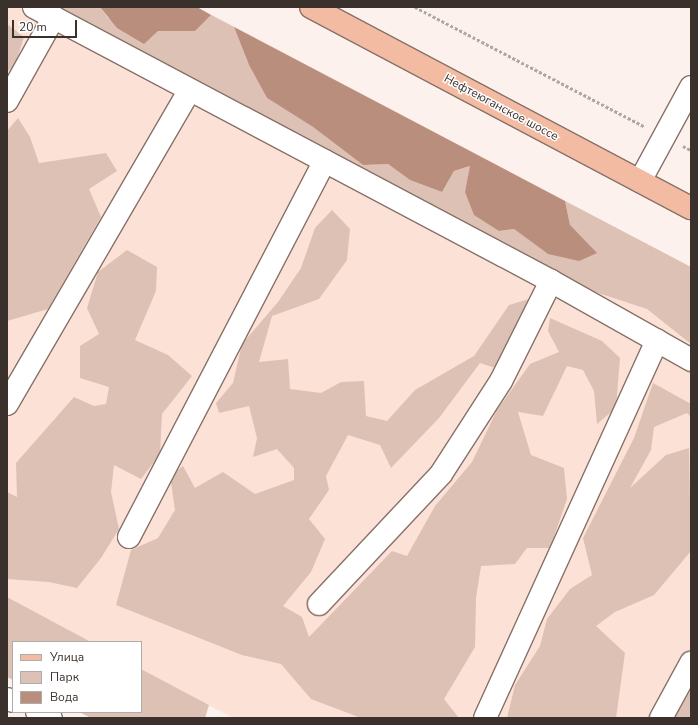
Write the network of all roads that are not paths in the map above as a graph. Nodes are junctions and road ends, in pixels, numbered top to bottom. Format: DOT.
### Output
graph roads {
  1 [pos="34,7"];
  2 [pos="311,7"];
  3 [pos="54,17"];
  4 [pos="691,87"];
  5 [pos="190,90"];
  6 [pos="7,101"];
  7 [pos="325,161"];
  8 [pos="640,181"];
  9 [pos="691,208"];
  10 [pos="551,281"];
  11 [pos="657,340"];
  12 [pos="691,360"];
  13 [pos="7,404"];
  14 [pos="129,537"];
  15 [pos="318,604"];
  16 [pos="691,663"];
  17 [pos="39,713"];
  18 [pos="51,718"];
  19 [pos="485,718"];
  20 [pos="661,718"];
  1 -- 3 [label="street"];
  2 -- 8 [label="main road, Нефтеюганское шоссе"];
  3 -- 5 [label="street"];
  3 -- 6 [label="street"];
  4 -- 8 [label="street"];
  5 -- 7 [label="street"];
  5 -- 13 [label="street"];
  7 -- 10 [label="street"];
  7 -- 14 [label="street"];
  8 -- 9 [label="main road, Нефтеюганское шоссе"];
  10 -- 11 [label="street"];
  10 -- 15 [label="street"];
  11 -- 12 [label="street"];
  11 -- 19 [label="street"];
  16 -- 20 [label="street"];
  17 -- 18 [label="street"];
}
